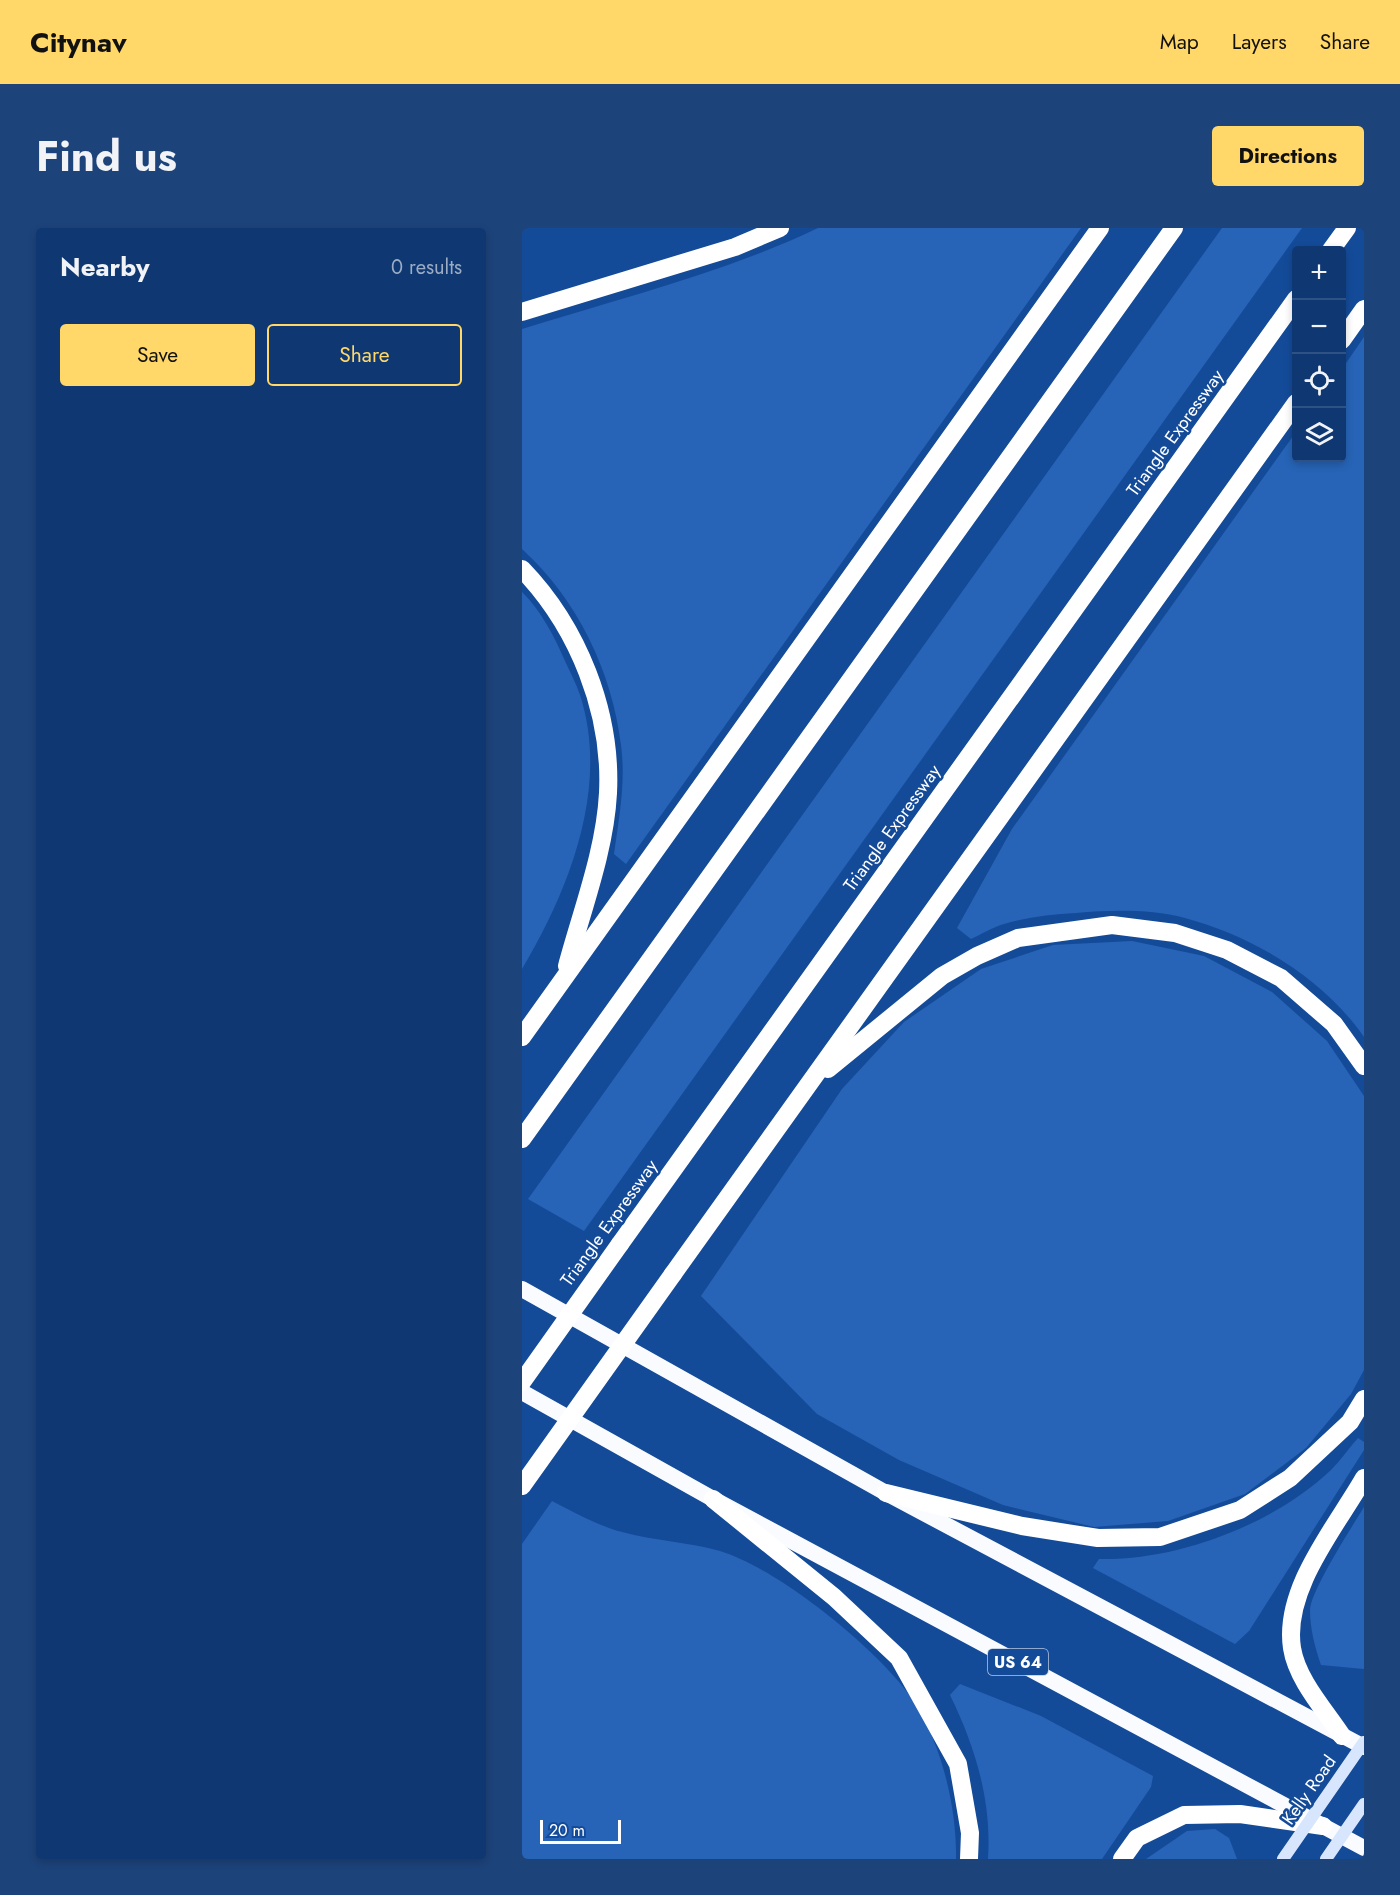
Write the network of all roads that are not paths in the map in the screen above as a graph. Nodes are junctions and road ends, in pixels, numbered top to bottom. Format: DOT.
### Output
graph roads {
  1 [pos="780,228"];
  2 [pos="1100,228"];
  3 [pos="1174,228"];
  4 [pos="1347,228"];
  5 [pos="1334,246"];
  6 [pos="1295,300"];
  7 [pos="1364,309"];
  8 [pos="522,312"];
  9 [pos="1346,333"];
  10 [pos="1292,408"];
  11 [pos="522,570"];
  12 [pos="563,980"];
  13 [pos="522,1037"];
  14 [pos="1364,1066"];
  15 [pos="806,1088"];
  16 [pos="522,1139"];
  17 [pos="522,1289"];
  18 [pos="522,1382"];
  19 [pos="522,1392"];
  20 [pos="1364,1399"];
  21 [pos="1364,1478"];
  22 [pos="522,1486"];
  23 [pos="886,1493"];
  24 [pos="712,1499"];
  25 [pos="1342,1736"];
  26 [pos="1364,1742"];
  27 [pos="1364,1747"];
  28 [pos="1364,1804"];
  29 [pos="1323,1826"];
  30 [pos="1364,1848"];
  31 [pos="969,1859"];
  32 [pos="1122,1859"];
  33 [pos="1283,1859"];
  34 [pos="1326,1859"];
  1 -- 8 [label="highway"];
  2 -- 12 [label="highway"];
  3 -- 16 [label="highway"];
  4 -- 5 [label="highway"];
  6 -- 18 [label="highway, Triangle Expressway, bridge"];
  7 -- 9 [label="highway"];
  10 -- 15 [label="highway"];
  11 -- 12 [label="highway"];
  12 -- 13 [label="highway"];
  14 -- 15 [label="highway"];
  15 -- 22 [label="highway, bridge"];
  17 -- 23 [label="highway"];
  19 -- 24 [label="highway, US 64"];
  20 -- 23 [label="highway"];
  21 -- 25 [label="highway"];
  23 -- 25 [label="highway"];
  24 -- 29 [label="highway, US 64"];
  24 -- 31 [label="highway"];
  25 -- 27 [label="highway"];
  26 -- 33 [label="main road, Kelly Road, bridge"];
  28 -- 34 [label="main road, bridge"];
  29 -- 30 [label="highway, US 64"];
  29 -- 32 [label="highway"];
}
